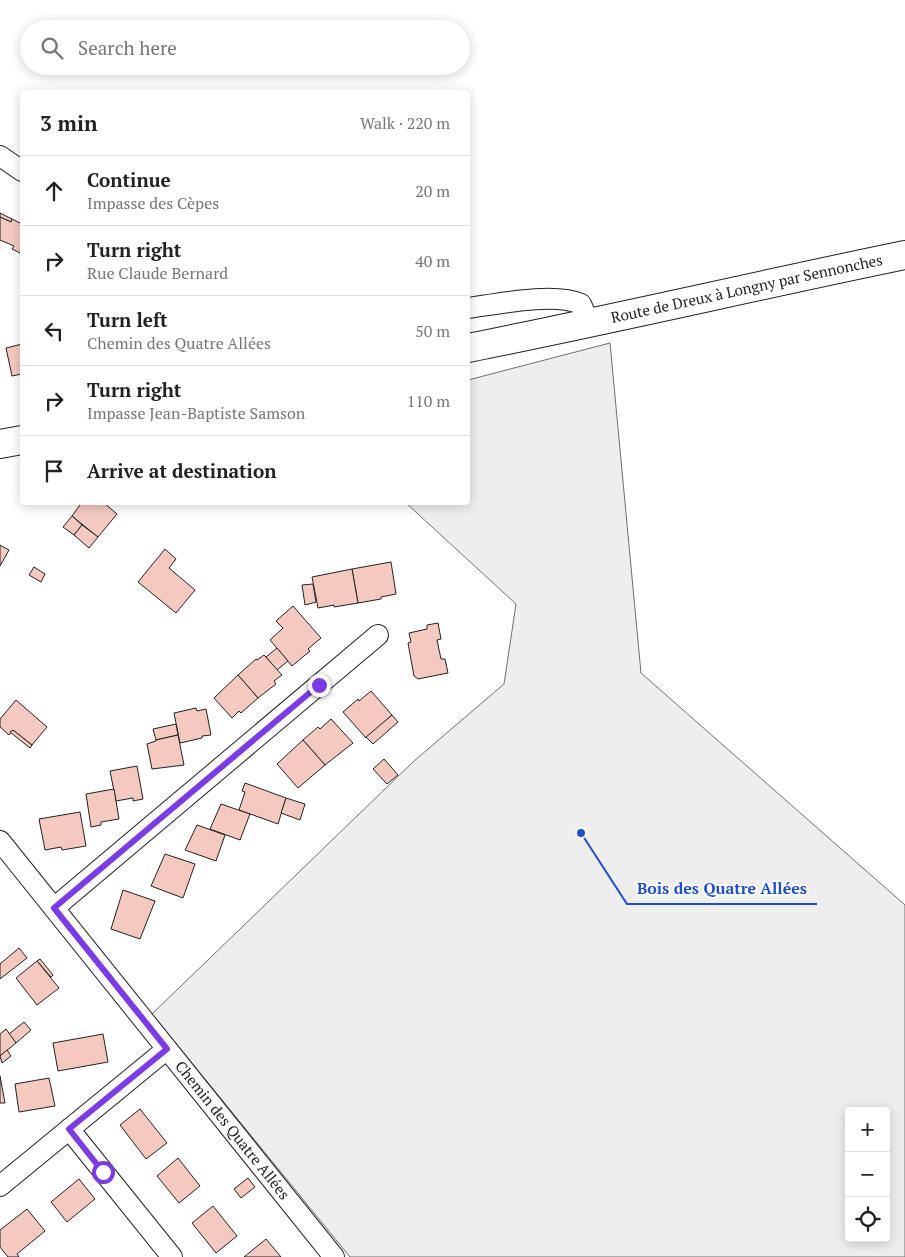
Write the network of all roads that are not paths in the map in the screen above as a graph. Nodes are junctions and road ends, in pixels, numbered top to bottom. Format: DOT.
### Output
graph roads {
  1 [pos="0,156"];
  2 [pos="20,170"];
  3 [pos="905,255"];
  4 [pos="470,308"];
  5 [pos="590,324"];
  6 [pos="470,348"];
  7 [pos="20,440"];
  8 [pos="0,444"];
  9 [pos="378,635"];
  10 [pos="0,841"];
  11 [pos="54,908"];
  12 [pos="167,1049"];
  13 [pos="69,1129"];
  14 [pos="0,1186"];
  15 [pos="172,1257"];
  16 [pos="334,1257"];
  1 -- 2 [label="street"];
  3 -- 5 [label="main road, Route de Dreux à Longny par Sennonches"];
  4 -- 5 [label="street"];
  5 -- 6 [label="main road, Route de Dreux à Longny par Sennonches"];
  7 -- 8 [label="main road"];
  9 -- 11 [label="street"];
  10 -- 11 [label="street, Chemin des Quatre Allées"];
  11 -- 12 [label="street, Chemin des Quatre Allées"];
  12 -- 13 [label="street"];
  12 -- 16 [label="street, Chemin des Quatre Allées"];
  13 -- 14 [label="street"];
  13 -- 15 [label="street"];
}
